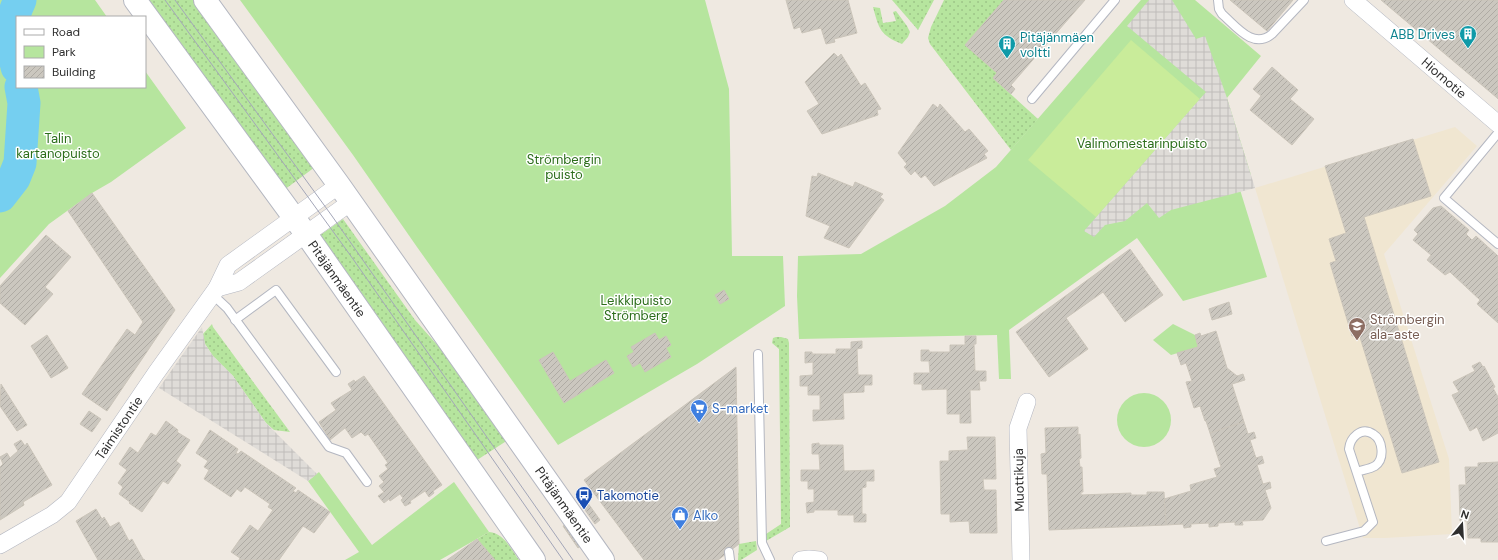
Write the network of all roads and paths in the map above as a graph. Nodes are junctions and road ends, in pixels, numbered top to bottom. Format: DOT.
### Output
graph roads {
  1 [pos="135,0"];
  2 [pos="205,0"];
  3 [pos="1115,0"];
  4 [pos="1218,0"];
  5 [pos="1304,0"];
  6 [pos="1353,0"];
  7 [pos="1032,99"];
  8 [pos="1498,124"];
  9 [pos="1498,133"];
  10 [pos="339,184"];
  11 [pos="351,202"];
  12 [pos="293,217"];
  13 [pos="306,234"];
  14 [pos="1498,244"];
  15 [pos="214,291"];
  16 [pos="235,320"];
  17 [pos="758,354"];
  18 [pos="336,372"];
  19 [pos="1027,402"];
  20 [pos="1357,472"];
  21 [pos="367,482"];
  22 [pos="1326,541"];
  23 [pos="0,545"];
  24 [pos="534,560"];
  25 [pos="603,560"];
  26 [pos="770,560"];
  27 [pos="802,560"];
  28 [pos="818,560"];
  29 [pos="1021,560"];
  1 -- 12 [label="main road, Pitäjänmäentie"];
  2 -- 10 [label="main road, Pitäjänmäentie"];
  3 -- 7 [label="lane"];
  4 -- 5 [label="lane"];
  6 -- 8 [label="street, Hiomotie"];
  9 -- 14 [label="lane"];
  10 -- 11 [label="main road, Pitäjänmäentie"];
  10 -- 12 [label="street, Taimistontie"];
  11 -- 13 [label="street"];
  11 -- 25 [label="main road, Pitäjänmäentie"];
  12 -- 13 [label="main road, Pitäjänmäentie"];
  12 -- 15 [label="street, Taimistontie"];
  13 -- 15 [label="street"];
  13 -- 24 [label="main road, Pitäjänmäentie"];
  15 -- 16 [label="lane"];
  15 -- 23 [label="street, Taimistontie"];
  16 -- 18 [label="lane"];
  16 -- 21 [label="lane"];
  17 -- 26 [label="lane"];
  19 -- 29 [label="street, Muottikuja"];
  20 -- 20 [label="lane"];
  20 -- 22 [label="lane"];
  27 -- 28 [label="street"];
}
